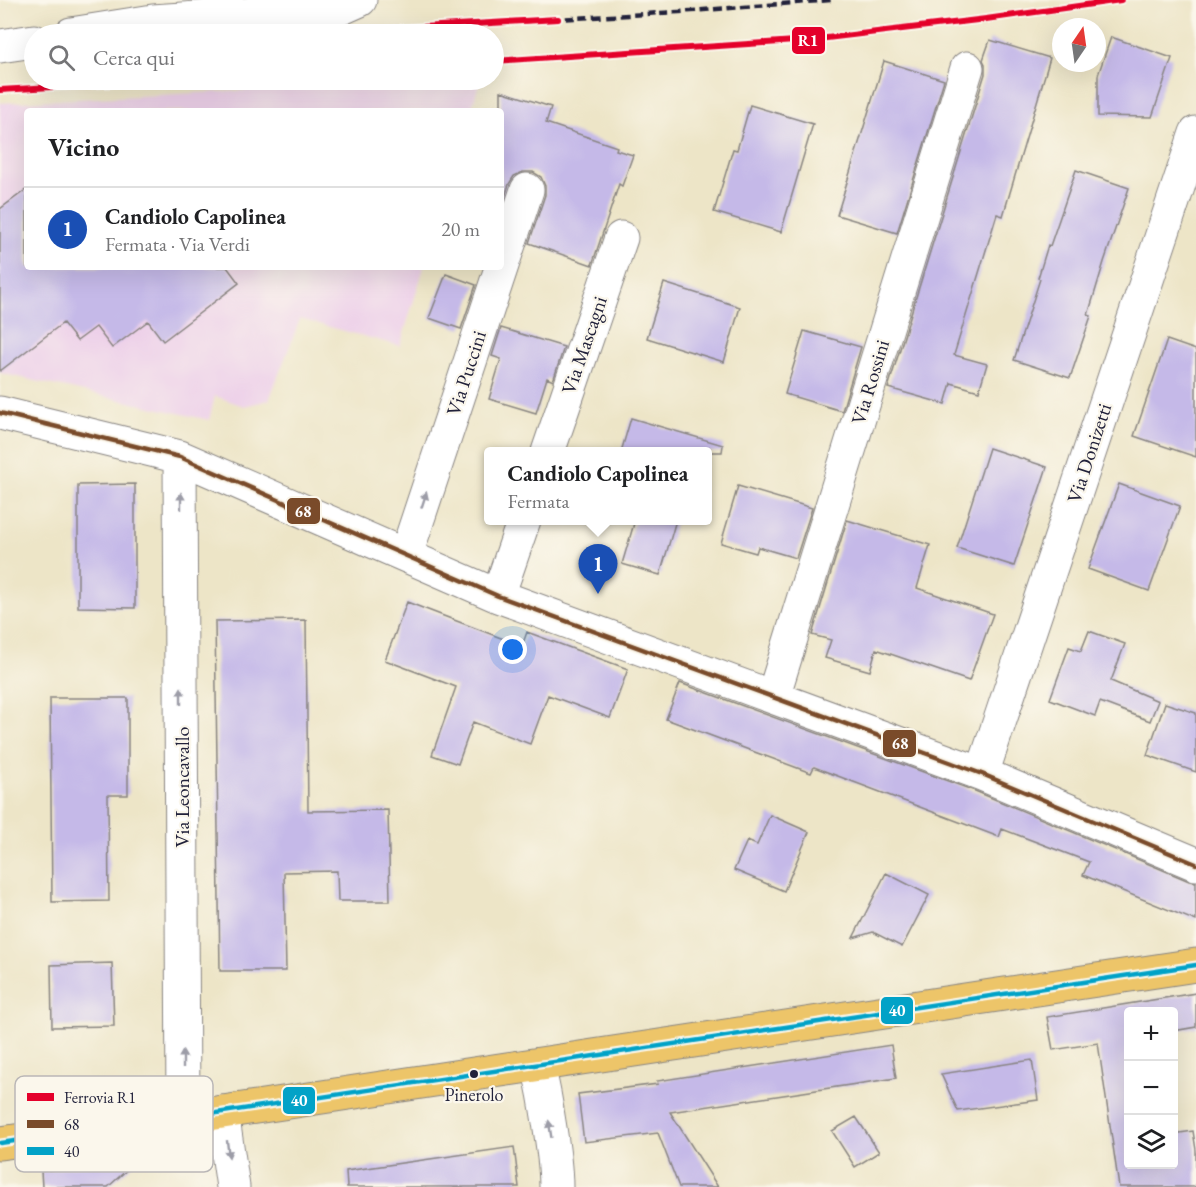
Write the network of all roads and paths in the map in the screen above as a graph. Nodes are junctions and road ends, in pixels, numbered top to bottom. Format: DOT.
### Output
graph roads {
  1 [pos="360,0"];
  2 [pos="134,24"];
  3 [pos="24,42"];
  4 [pos="0,46"];
  5 [pos="967,68"];
  6 [pos="1196,133"];
  7 [pos="527,190"];
  8 [pos="621,238"];
  9 [pos="504,259"];
  10 [pos="500,270"];
  11 [pos="0,413"];
  12 [pos="550,447"];
  13 [pos="180,457"];
  14 [pos="522,525"];
  15 [pos="406,555"];
  16 [pos="498,596"];
  17 [pos="772,697"];
  18 [pos="982,774"];
  19 [pos="1195,860"];
  20 [pos="1196,965"];
  21 [pos="537,1065"];
  22 [pos="183,1076"];
  23 [pos="222,1112"];
  24 [pos="213,1113"];
  25 [pos="15,1141"];
  26 [pos="0,1143"];
  27 [pos="560,1182"];
  28 [pos="233,1187"];
  1 -- 2 [label="street"];
  3 -- 4 [label="street"];
  5 -- 17 [label="street, Via Rossini"];
  6 -- 18 [label="street, Via Donizetti"];
  9 -- 7 [label="street, Via Puccini, one-way"];
  8 -- 12 [label="street, Via Mascagni"];
  15 -- 10 [label="street, Via Puccini, one-way"];
  11 -- 13 [label="street"];
  13 -- 15 [label="street"];
  22 -- 13 [label="street, Via Leoncavallo, one-way"];
  14 -- 16 [label="street"];
  15 -- 16 [label="street"];
  16 -- 17 [label="street"];
  17 -- 18 [label="street"];
  18 -- 19 [label="street"];
  20 -- 21 [label="main road"];
  21 -- 23 [label="main road"];
  27 -- 21 [label="street, one-way"];
  23 -- 24 [label="main road"];
  23 -- 28 [label="street, one-way"];
  25 -- 26 [label="main road"];
}
